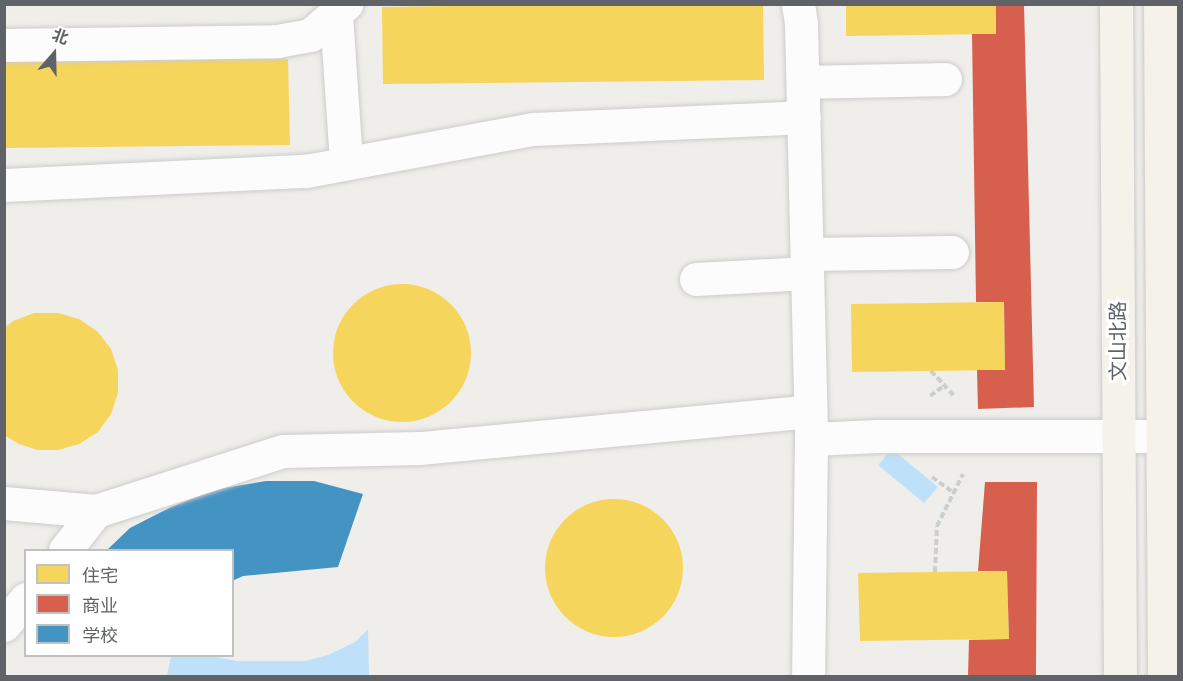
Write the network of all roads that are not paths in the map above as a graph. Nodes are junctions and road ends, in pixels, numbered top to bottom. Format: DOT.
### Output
graph roads {
  1 [pos="798,4"];
  2 [pos="1116,4"];
  3 [pos="1160,4"];
  4 [pos="341,10"];
  5 [pos="4,45"];
  6 [pos="945,79"];
  7 [pos="802,82"];
  8 [pos="804,117"];
  9 [pos="346,163"];
  10 [pos="4,185"];
  11 [pos="952,252"];
  12 [pos="807,263"];
  13 [pos="696,279"];
  14 [pos="811,425"];
  15 [pos="1119,436"];
  16 [pos="1171,436"];
  17 [pos="4,503"];
  18 [pos="96,511"];
  19 [pos="65,549"];
  20 [pos="24,601"];
  21 [pos="4,625"];
  22 [pos="808,676"];
  23 [pos="1120,676"];
  24 [pos="1164,676"];
  1 -- 7 [label="street"];
  2 -- 15 [label="main road, 文山北路"];
  3 -- 16 [label="main road"];
  4 -- 5 [label="street"];
  4 -- 9 [label="street"];
  6 -- 7 [label="street"];
  7 -- 8 [label="street"];
  8 -- 9 [label="street"];
  8 -- 12 [label="street"];
  9 -- 10 [label="street"];
  11 -- 12 [label="street"];
  12 -- 13 [label="street"];
  12 -- 14 [label="street"];
  14 -- 15 [label="street"];
  14 -- 18 [label="street"];
  14 -- 22 [label="street"];
  15 -- 16 [label="street"];
  15 -- 23 [label="main road, 文山北路"];
  16 -- 24 [label="main road"];
  17 -- 18 [label="street"];
  18 -- 19 [label="street"];
  20 -- 21 [label="street"];
}
